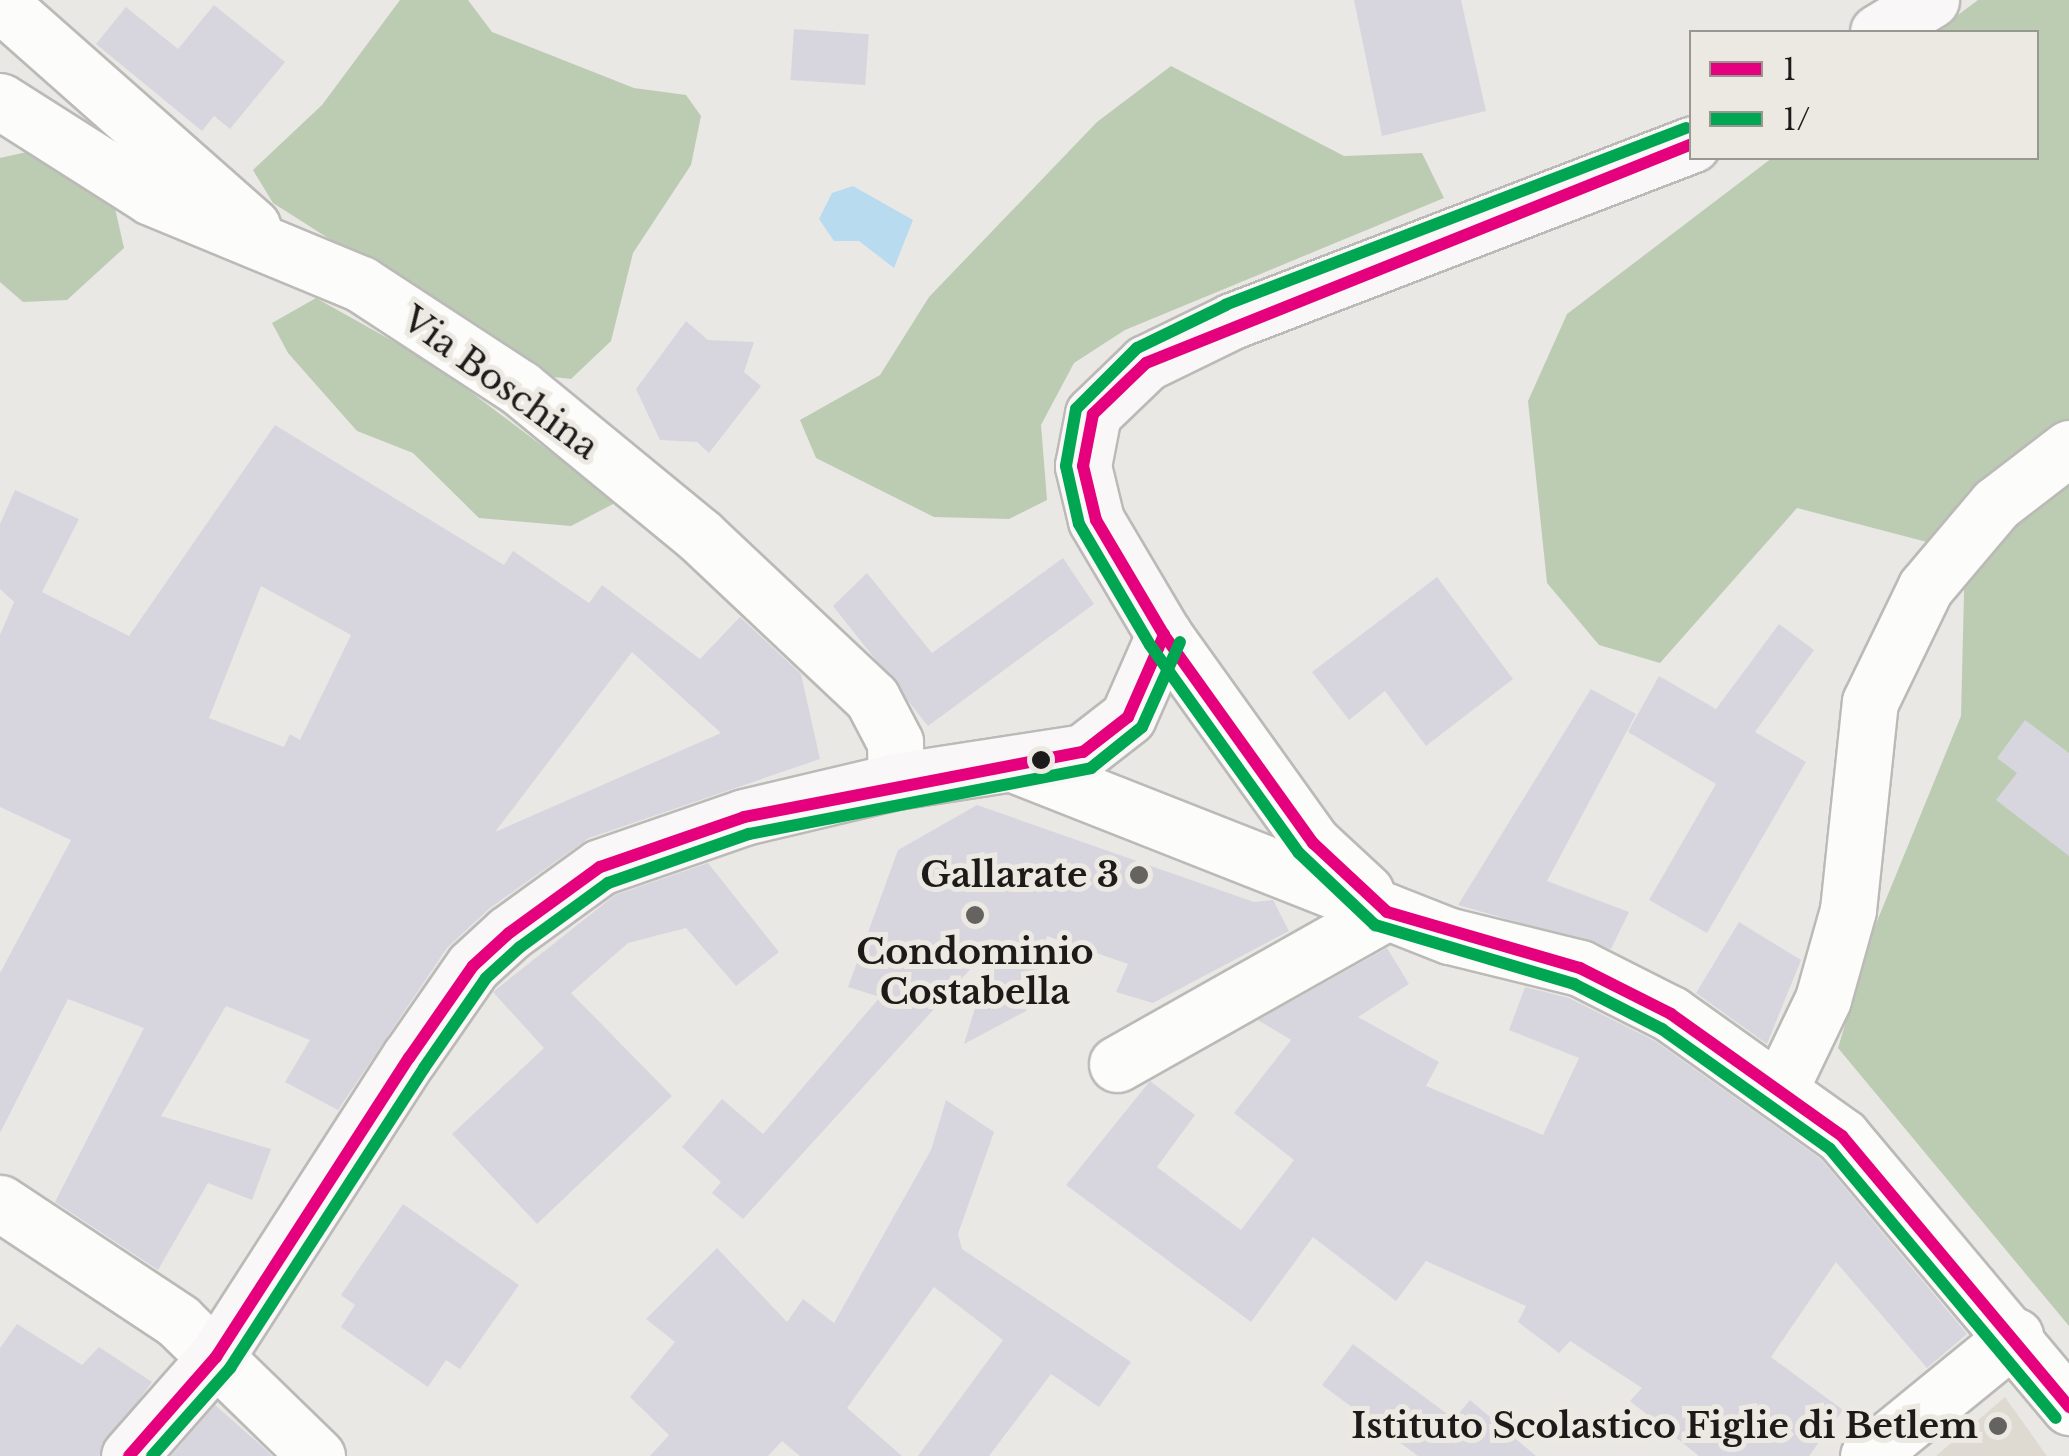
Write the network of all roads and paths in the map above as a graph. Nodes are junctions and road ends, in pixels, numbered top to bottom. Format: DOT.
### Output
graph roads {
  1 [pos="1931,0"];
  2 [pos="0,3"];
  3 [pos="1881,30"];
  4 [pos="0,101"];
  5 [pos="1689,145"];
  6 [pos="278,250"];
  7 [pos="2069,448"];
  8 [pos="1164,634"];
  9 [pos="1018,766"];
  10 [pos="896,780"];
  11 [pos="1387,912"];
  12 [pos="1117,1064"];
  13 [pos="1779,1090"];
  14 [pos="0,1203"];
  15 [pos="2015,1336"];
  16 [pos="216,1356"];
  17 [pos="2069,1407"];
  18 [pos="128,1456"];
  19 [pos="317,1456"];
  20 [pos="1868,1456"];
  1 -- 3 [label="street"];
  2 -- 6 [label="street"];
  4 -- 6 [label="street, Via Boschina"];
  5 -- 8 [label="street"];
  6 -- 10 [label="street, Via Boschina"];
  7 -- 13 [label="street"];
  8 -- 9 [label="street"];
  8 -- 11 [label="street"];
  9 -- 10 [label="street"];
  9 -- 11 [label="street"];
  10 -- 16 [label="street"];
  11 -- 12 [label="street"];
  11 -- 13 [label="street"];
  13 -- 15 [label="street"];
  14 -- 16 [label="street"];
  15 -- 17 [label="street"];
  15 -- 20 [label="street"];
  16 -- 18 [label="street"];
  16 -- 19 [label="street"];
}
